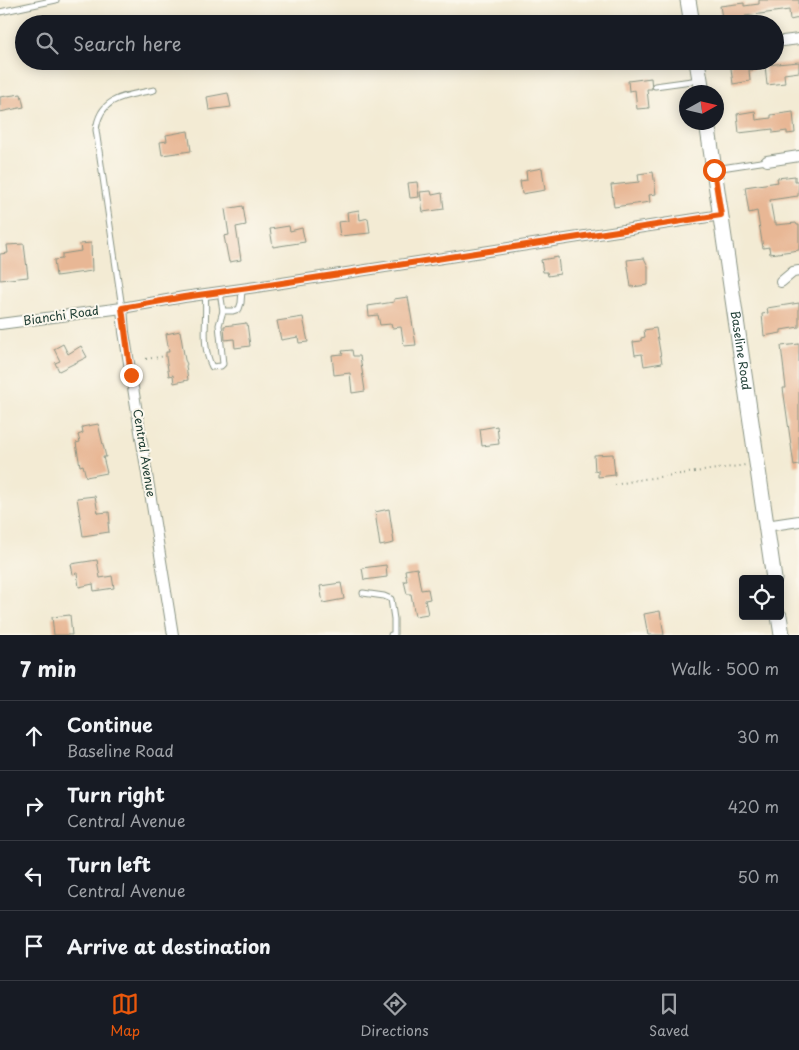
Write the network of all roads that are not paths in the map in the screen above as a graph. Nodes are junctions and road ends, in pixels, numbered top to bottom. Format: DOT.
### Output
graph roads {
  1 [pos="56,0"];
  2 [pos="688,0"];
  3 [pos="0,12"];
  4 [pos="690,15"];
  5 [pos="799,39"];
  6 [pos="784,41"];
  7 [pos="698,70"];
  8 [pos="701,85"];
  9 [pos="655,86"];
  10 [pos="679,86"];
  11 [pos="154,90"];
  12 [pos="708,130"];
  13 [pos="799,156"];
  14 [pos="766,161"];
  15 [pos="714,170"];
  16 [pos="721,215"];
  17 [pos="799,271"];
  18 [pos="781,282"];
  19 [pos="242,289"];
  20 [pos="220,292"];
  21 [pos="206,294"];
  22 [pos="122,308"];
  23 [pos="223,311"];
  24 [pos="0,324"];
  25 [pos="799,521"];
  26 [pos="766,526"];
  27 [pos="773,575"];
  28 [pos="363,593"];
  29 [pos="780,620"];
  30 [pos="173,635"];
  31 [pos="391,635"];
  32 [pos="782,635"];
  1 -- 3 [label="lane"];
  2 -- 4 [label="main road"];
  5 -- 6 [label="street"];
  7 -- 8 [label="main road"];
  9 -- 10 [label="lane"];
  11 -- 22 [label="lane"];
  12 -- 15 [label="main road, Baseline Road"];
  13 -- 14 [label="street"];
  14 -- 15 [label="lane"];
  15 -- 16 [label="main road, Baseline Road"];
  16 -- 19 [label="street"];
  16 -- 26 [label="main road, Baseline Road"];
  17 -- 18 [label="street"];
  19 -- 20 [label="street"];
  19 -- 23 [label="lane"];
  20 -- 21 [label="street"];
  20 -- 23 [label="lane"];
  21 -- 22 [label="street"];
  21 -- 23 [label="lane"];
  22 -- 24 [label="street, Bianchi Road"];
  22 -- 30 [label="street, Central Avenue"];
  25 -- 26 [label="street"];
  26 -- 27 [label="main road, Baseline Road"];
  28 -- 31 [label="lane"];
  29 -- 32 [label="main road"];
}
